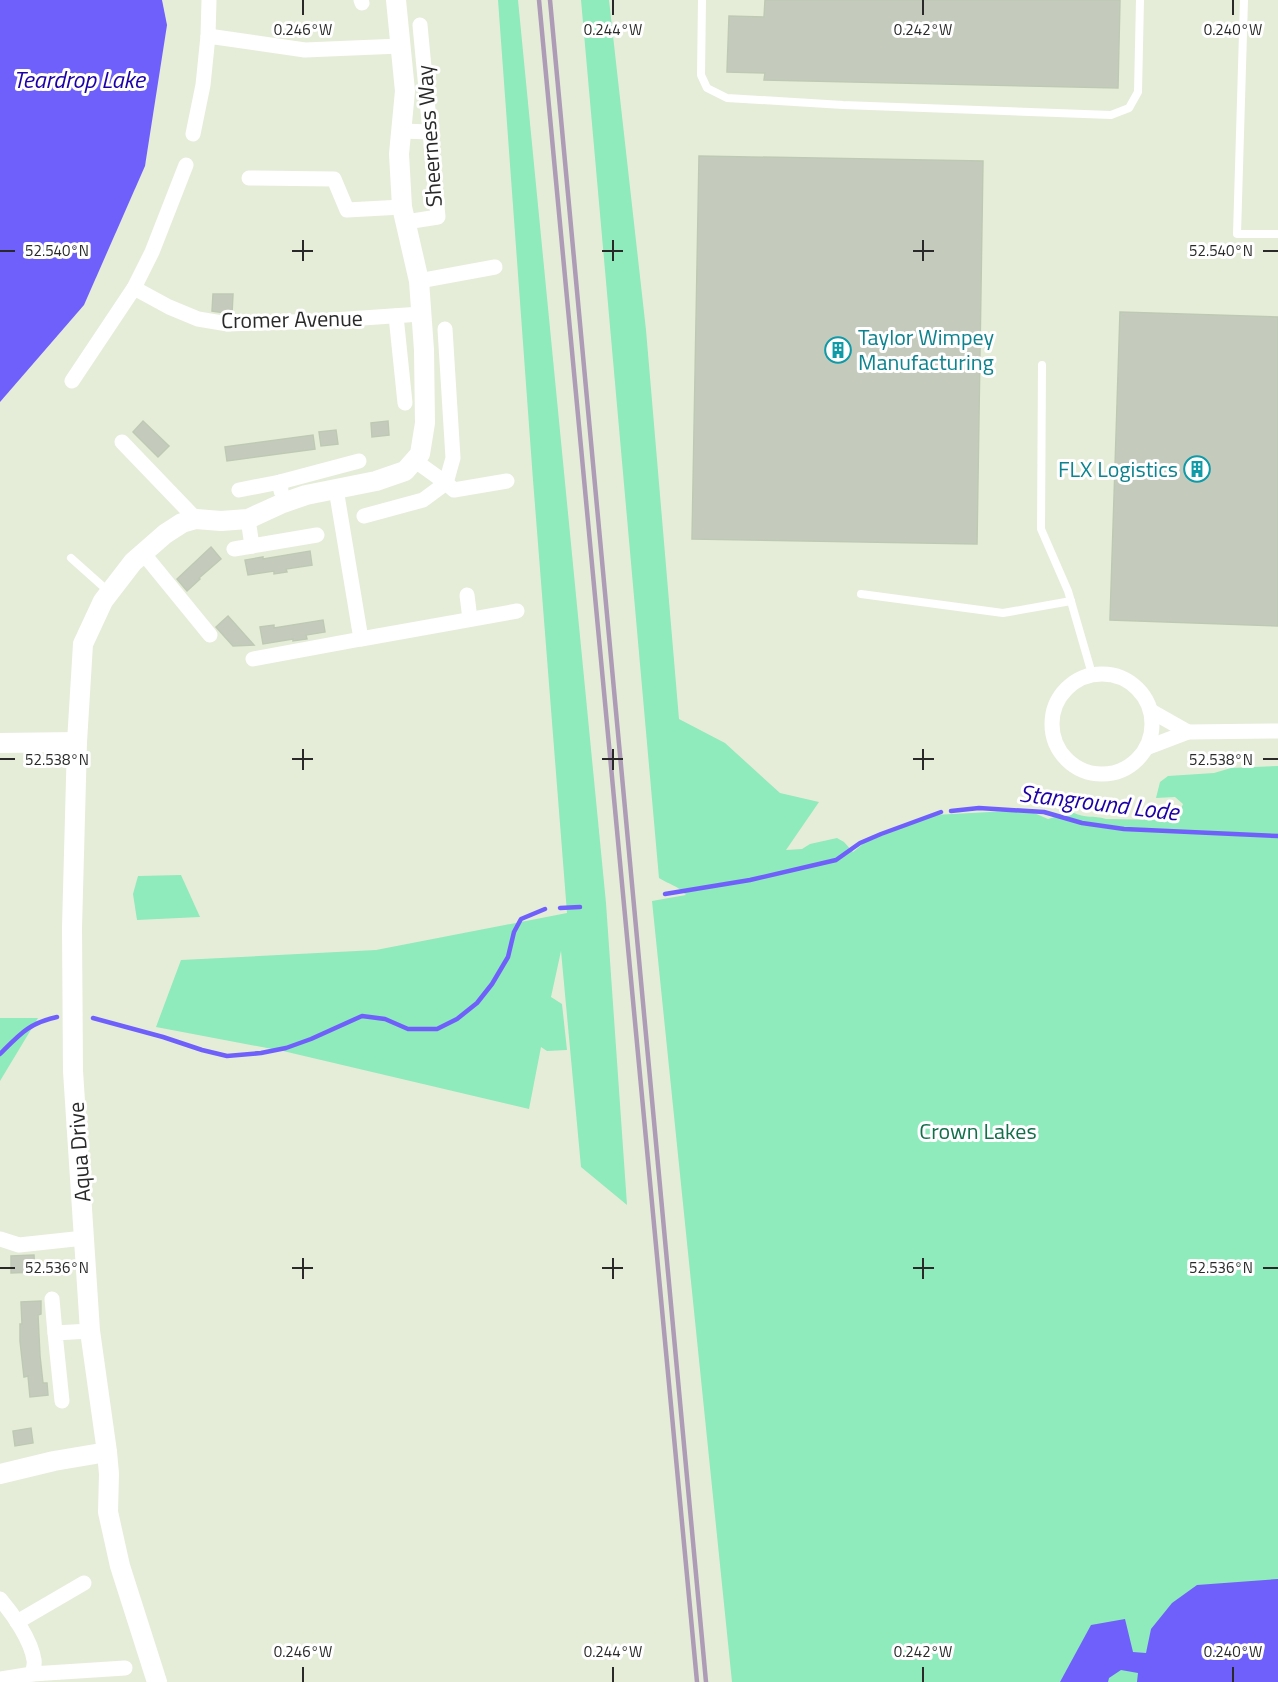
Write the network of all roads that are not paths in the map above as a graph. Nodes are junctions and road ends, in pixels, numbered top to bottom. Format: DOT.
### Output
graph roads {
  1 [pos="209,0"];
  2 [pos="396,0"];
  3 [pos="702,0"];
  4 [pos="1140,0"];
  5 [pos="1244,0"];
  6 [pos="420,25"];
  7 [pos="208,36"];
  8 [pos="400,45"];
  9 [pos="401,131"];
  10 [pos="431,132"];
  11 [pos="193,134"];
  12 [pos="186,165"];
  13 [pos="249,178"];
  14 [pos="404,215"];
  15 [pos="1278,234"];
  16 [pos="495,267"];
  17 [pos="419,281"];
  18 [pos="134,288"];
  19 [pos="421,314"];
  20 [pos="396,316"];
  21 [pos="445,329"];
  22 [pos="1042,365"];
  23 [pos="72,381"];
  24 [pos="405,403"];
  25 [pos="122,442"];
  26 [pos="414,460"];
  27 [pos="359,461"];
  28 [pos="507,481"];
  29 [pos="280,482"];
  30 [pos="446,483"];
  31 [pos="336,489"];
  32 [pos="239,490"];
  33 [pos="283,503"];
  34 [pos="364,516"];
  35 [pos="196,519"];
  36 [pos="248,519"];
  37 [pos="317,535"];
  38 [pos="252,546"];
  39 [pos="234,549"];
  40 [pos="142,553"];
  41 [pos="71,558"];
  42 [pos="110,593"];
  43 [pos="861,594"];
  44 [pos="467,595"];
  45 [pos="1071,601"];
  46 [pos="516,610"];
  47 [pos="470,619"];
  48 [pos="210,635"];
  49 [pos="361,639"];
  50 [pos="253,659"];
  51 [pos="1092,674"];
  52 [pos="1151,711"];
  53 [pos="1278,731"];
  54 [pos="1188,732"];
  55 [pos="77,741"];
  56 [pos="0,743"];
  57 [pos="1146,748"];
  58 [pos="84,1238"];
  59 [pos="0,1239"];
  60 [pos="52,1299"];
  61 [pos="90,1331"];
  62 [pos="55,1333"];
  63 [pos="62,1401"];
  64 [pos="107,1452"];
  65 [pos="0,1474"];
  66 [pos="84,1583"];
  67 [pos="0,1599"];
  68 [pos="17,1622"];
  69 [pos="125,1668"];
  70 [pos="32,1674"];
  71 [pos="0,1679"];
  72 [pos="157,1682"];
  1 -- 7 [label="street"];
  2 -- 8 [label="street, Sheerness Way"];
  3 -- 4 [label="lane"];
  5 -- 15 [label="lane"];
  6 -- 10 [label="street, Sheerness Way"];
  7 -- 8 [label="street"];
  7 -- 11 [label="street"];
  8 -- 9 [label="street, Sheerness Way"];
  9 -- 10 [label="street"];
  9 -- 14 [label="street, Sheerness Way"];
  10 -- 14 [label="street, Sheerness Way"];
  12 -- 18 [label="street"];
  13 -- 14 [label="street"];
  14 -- 17 [label="street, Sheerness Way"];
  16 -- 17 [label="street"];
  17 -- 19 [label="street, Sheerness Way"];
  18 -- 20 [label="street, Cromer Avenue"];
  18 -- 23 [label="street"];
  19 -- 20 [label="street, Cromer Avenue"];
  19 -- 26 [label="street, Sheerness Way"];
  20 -- 24 [label="street"];
  21 -- 30 [label="street"];
  22 -- 45 [label="lane"];
  25 -- 35 [label="street"];
  26 -- 30 [label="street"];
  26 -- 31 [label="street"];
  27 -- 29 [label="street"];
  28 -- 30 [label="street"];
  29 -- 32 [label="street"];
  29 -- 33 [label="street"];
  30 -- 34 [label="street"];
  31 -- 33 [label="street"];
  31 -- 49 [label="street"];
  33 -- 36 [label="street"];
  35 -- 36 [label="street"];
  35 -- 40 [label="street"];
  36 -- 38 [label="street"];
  37 -- 38 [label="street"];
  38 -- 39 [label="street"];
  40 -- 42 [label="street"];
  40 -- 48 [label="street"];
  41 -- 42 [label="lane"];
  42 -- 55 [label="street"];
  43 -- 45 [label="lane"];
  44 -- 47 [label="street"];
  45 -- 51 [label="lane"];
  46 -- 47 [label="street"];
  47 -- 49 [label="street"];
  49 -- 50 [label="street"];
  51 -- 52 [label="street"];
  51 -- 57 [label="street"];
  52 -- 54 [label="street"];
  52 -- 57 [label="street"];
  53 -- 54 [label="street"];
  54 -- 57 [label="street"];
  55 -- 56 [label="street"];
  55 -- 58 [label="street, Aqua Drive"];
  58 -- 59 [label="street"];
  58 -- 61 [label="street, Aqua Drive"];
  60 -- 62 [label="street"];
  61 -- 62 [label="street"];
  61 -- 64 [label="street, Aqua Drive"];
  62 -- 63 [label="street"];
  64 -- 65 [label="street"];
  64 -- 72 [label="street, Aqua Drive"];
  66 -- 68 [label="street"];
  67 -- 68 [label="street"];
  68 -- 70 [label="street"];
  69 -- 70 [label="street"];
  70 -- 71 [label="street"];
}
